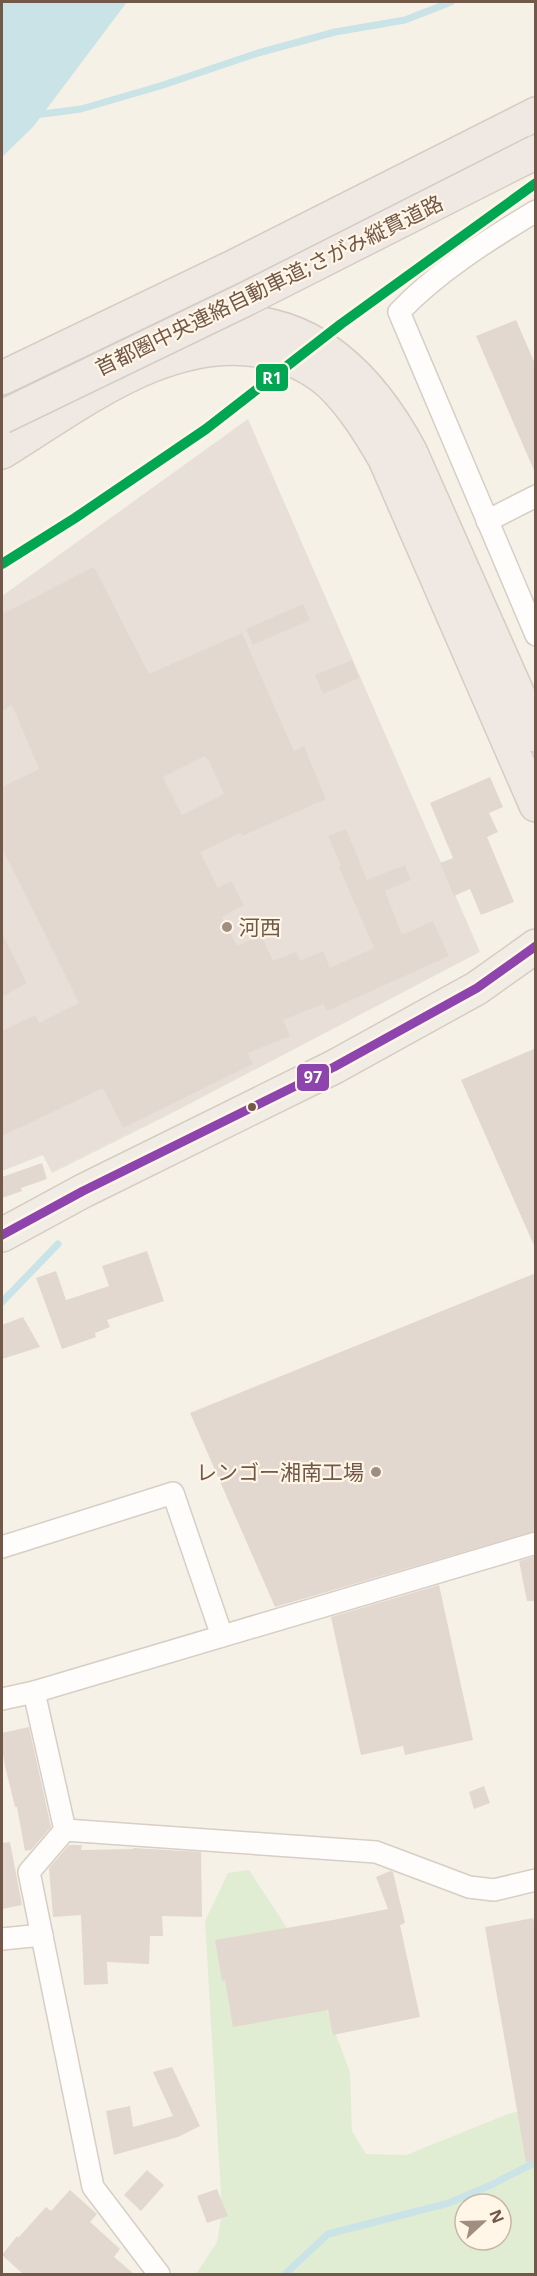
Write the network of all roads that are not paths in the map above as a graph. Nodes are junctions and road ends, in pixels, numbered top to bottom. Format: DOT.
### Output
graph roads {
  1 [pos="536,114"];
  2 [pos="536,152"];
  3 [pos="536,211"];
  4 [pos="108,328"];
  5 [pos="2,369"];
  6 [pos="2,378"];
  7 [pos="2,419"];
  8 [pos="2,452"];
  9 [pos="536,496"];
  10 [pos="487,521"];
  11 [pos="536,635"];
  12 [pos="536,735"];
  13 [pos="531,795"];
  14 [pos="536,946"];
  15 [pos="2,1235"];
  16 [pos="536,1543"];
  17 [pos="2,1547"];
  18 [pos="222,1636"];
  19 [pos="34,1692"];
  20 [pos="2,1699"];
  21 [pos="65,1830"];
  22 [pos="536,1880"];
  23 [pos="42,1935"];
  24 [pos="2,1939"];
  25 [pos="159,2274"];
  1 -- 4 [label="highway, 首都圏中央連絡自動車道;さがみ縦貫道路"];
  2 -- 7 [label="highway, 首都圏中央連絡自動車道;さがみ縦貫道路, bridge"];
  3 -- 10 [label="street"];
  4 -- 5 [label="highway"];
  4 -- 6 [label="highway, 首都圏中央連絡自動車道;さがみ縦貫道路"];
  7 -- 12 [label="highway, bridge"];
  8 -- 13 [label="highway"];
  9 -- 10 [label="street"];
  10 -- 11 [label="street"];
  14 -- 15 [label="main road"];
  16 -- 18 [label="street"];
  17 -- 18 [label="street"];
  18 -- 19 [label="street"];
  19 -- 20 [label="street"];
  19 -- 21 [label="street"];
  21 -- 22 [label="street"];
  21 -- 23 [label="street"];
  23 -- 24 [label="street"];
  23 -- 25 [label="street"];
}
